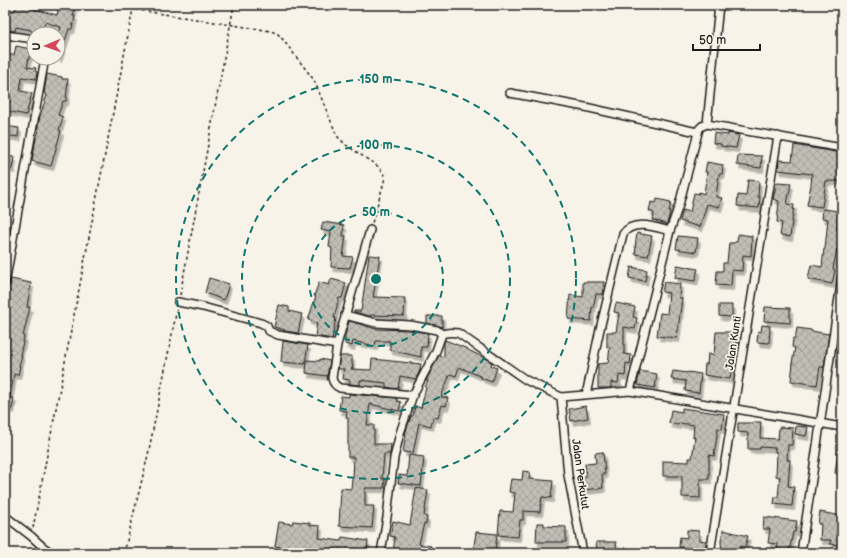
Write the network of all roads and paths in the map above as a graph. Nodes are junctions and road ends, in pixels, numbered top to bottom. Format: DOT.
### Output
graph roads {
  1 [pos="106,5"];
  2 [pos="234,5"];
  3 [pos="719,5"];
  4 [pos="133,10"];
  5 [pos="230,24"];
  6 [pos="5,35"];
  7 [pos="26,38"];
  8 [pos="43,66"];
  9 [pos="510,93"];
  10 [pos="707,124"];
  11 [pos="697,132"];
  12 [pos="778,136"];
  13 [pos="842,148"];
  14 [pos="370,230"];
  15 [pos="670,231"];
  16 [pos="7,259"];
  17 [pos="842,277"];
  18 [pos="5,284"];
  19 [pos="178,302"];
  20 [pos="345,315"];
  21 [pos="442,334"];
  22 [pos="337,345"];
  23 [pos="630,391"];
  24 [pos="413,395"];
  25 [pos="586,395"];
  26 [pos="561,397"];
  27 [pos="733,409"];
  28 [pos="819,424"];
  29 [pos="842,427"];
  30 [pos="5,516"];
  31 [pos="31,536"];
  32 [pos="299,551"];
  33 [pos="52,553"];
  34 [pos="124,553"];
  35 [pos="315,553"];
  36 [pos="381,553"];
  37 [pos="583,553"];
  38 [pos="710,553"];
  39 [pos="800,553"];
  1 -- 4 [label="path"];
  2 -- 5 [label="path"];
  3 -- 10 [label="street"];
  4 -- 5 [label="path"];
  4 -- 31 [label="path"];
  5 -- 14 [label="path"];
  5 -- 19 [label="path"];
  6 -- 7 [label="street"];
  8 -- 16 [label="street"];
  9 -- 11 [label="street"];
  10 -- 11 [label="street"];
  10 -- 12 [label="street"];
  11 -- 15 [label="street"];
  12 -- 13 [label="street"];
  12 -- 27 [label="street, Jalan Kunti"];
  14 -- 20 [label="street"];
  15 -- 23 [label="street"];
  15 -- 25 [label="street"];
  16 -- 18 [label="street"];
  17 -- 28 [label="street"];
  19 -- 22 [label="street"];
  19 -- 34 [label="path"];
  20 -- 21 [label="street"];
  20 -- 22 [label="street"];
  21 -- 24 [label="street"];
  21 -- 26 [label="street"];
  22 -- 24 [label="street"];
  23 -- 25 [label="street"];
  23 -- 27 [label="street"];
  24 -- 36 [label="street"];
  25 -- 26 [label="street"];
  26 -- 37 [label="street, Jalan Perkutut"];
  27 -- 28 [label="street"];
  27 -- 38 [label="street, Jalan Kunti"];
  28 -- 29 [label="street"];
  28 -- 39 [label="street"];
  30 -- 31 [label="street"];
  31 -- 33 [label="street"];
  32 -- 35 [label="street"];
}
